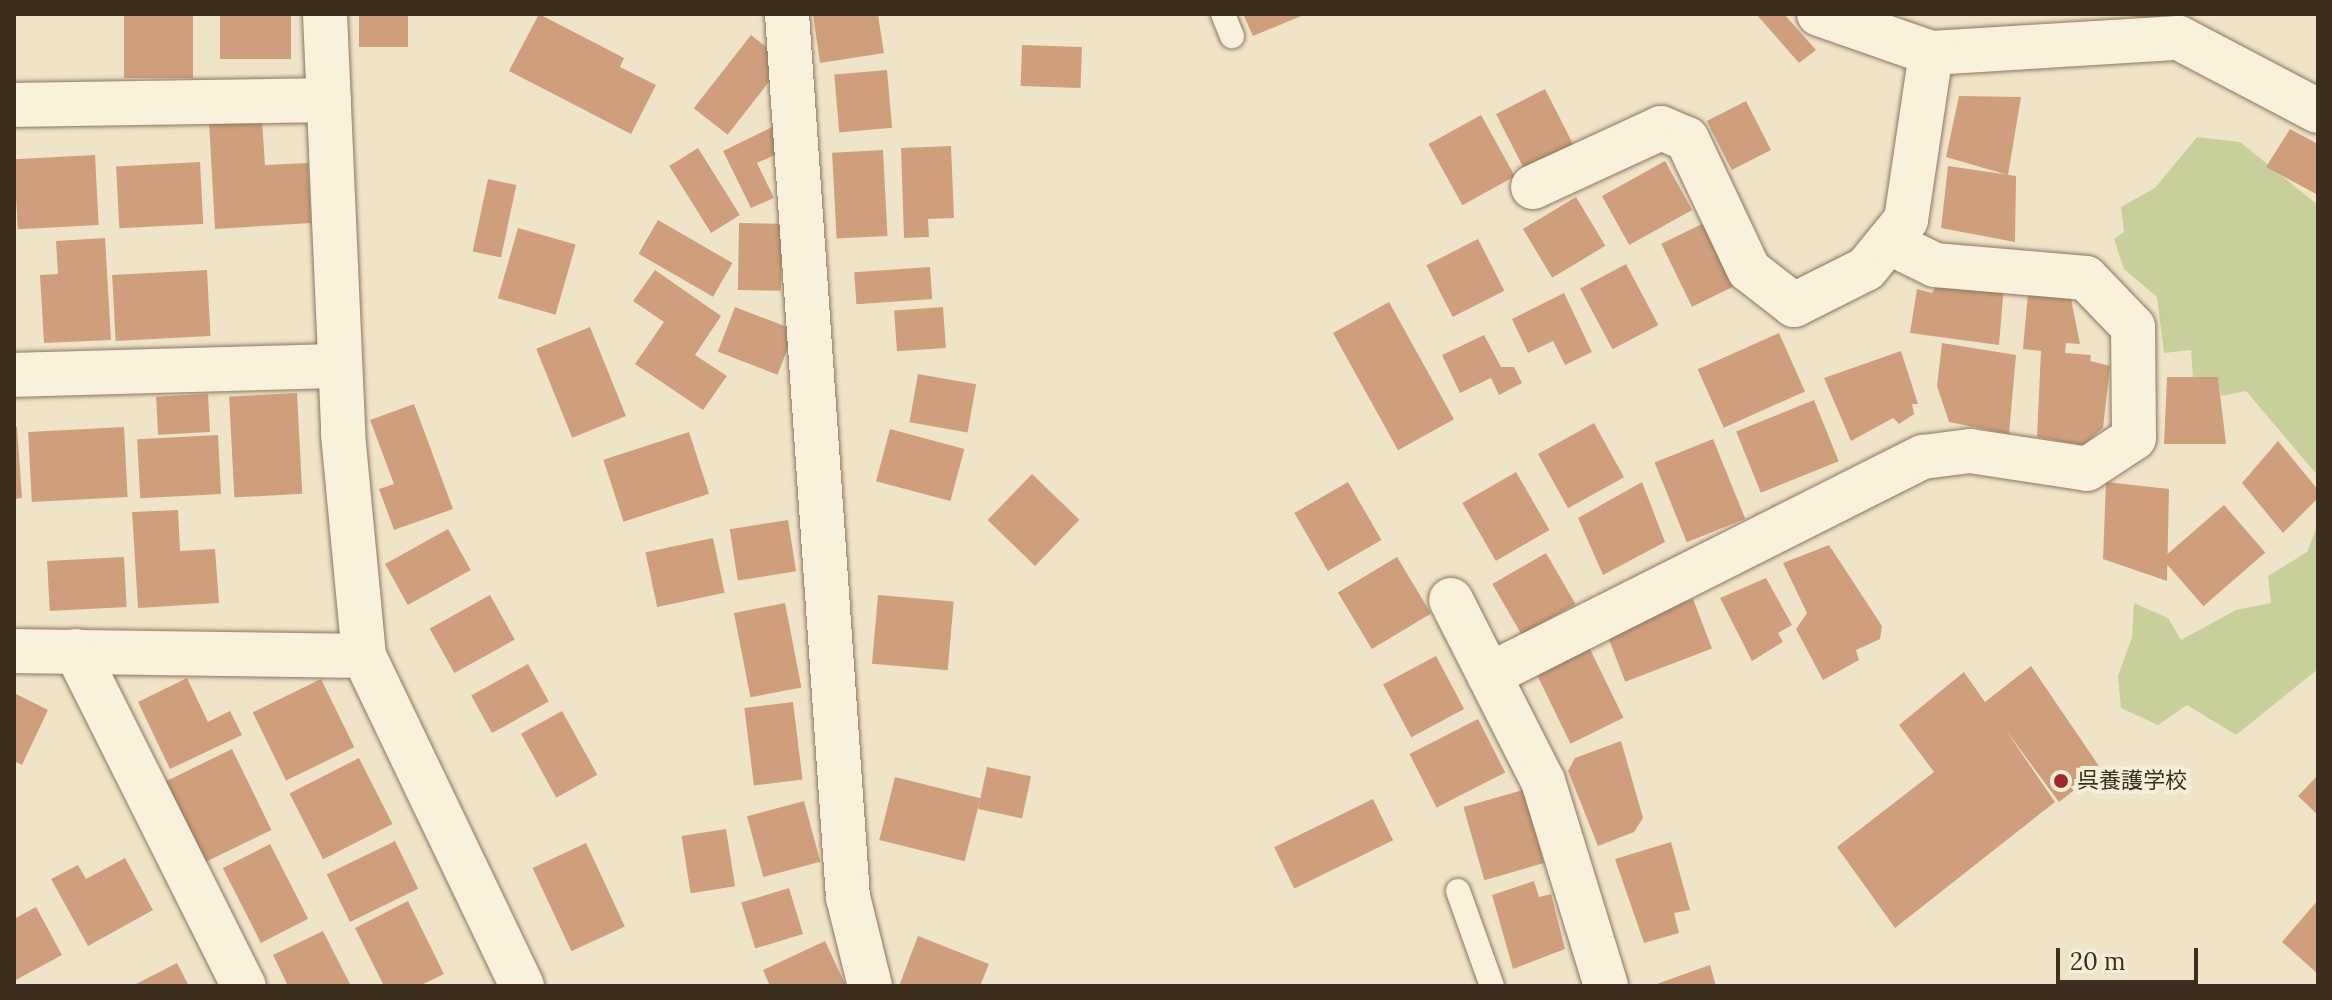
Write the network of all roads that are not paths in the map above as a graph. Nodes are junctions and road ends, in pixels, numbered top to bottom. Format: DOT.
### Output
graph roads {
  1 [pos="325,14"];
  2 [pos="787,14"];
  3 [pos="1819,14"];
  4 [pos="1931,53"];
  5 [pos="329,100"];
  6 [pos="14,105"];
  7 [pos="2318,111"];
  8 [pos="1533,187"];
  9 [pos="1888,242"];
  10 [pos="340,366"];
  11 [pos="14,375"];
  12 [pos="1451,600"];
  13 [pos="14,651"];
  14 [pos="76,651"];
  15 [pos="364,656"];
  16 [pos="1489,675"];
  17 [pos="1458,891"];
  18 [pos="244,986"];
  19 [pos="522,986"];
  20 [pos="870,986"];
  21 [pos="1492,986"];
  22 [pos="1606,986"];
  1 -- 5 [label="street"];
  2 -- 20 [label="street"];
  3 -- 4 [label="street"];
  4 -- 7 [label="street"];
  4 -- 9 [label="street"];
  5 -- 6 [label="street"];
  5 -- 10 [label="street"];
  8 -- 9 [label="street"];
  9 -- 16 [label="street"];
  10 -- 11 [label="street"];
  10 -- 15 [label="street"];
  12 -- 16 [label="street"];
  13 -- 14 [label="street"];
  14 -- 15 [label="street"];
  14 -- 18 [label="street"];
  15 -- 19 [label="street"];
  16 -- 22 [label="street"];
  17 -- 21 [label="lane"];
}
